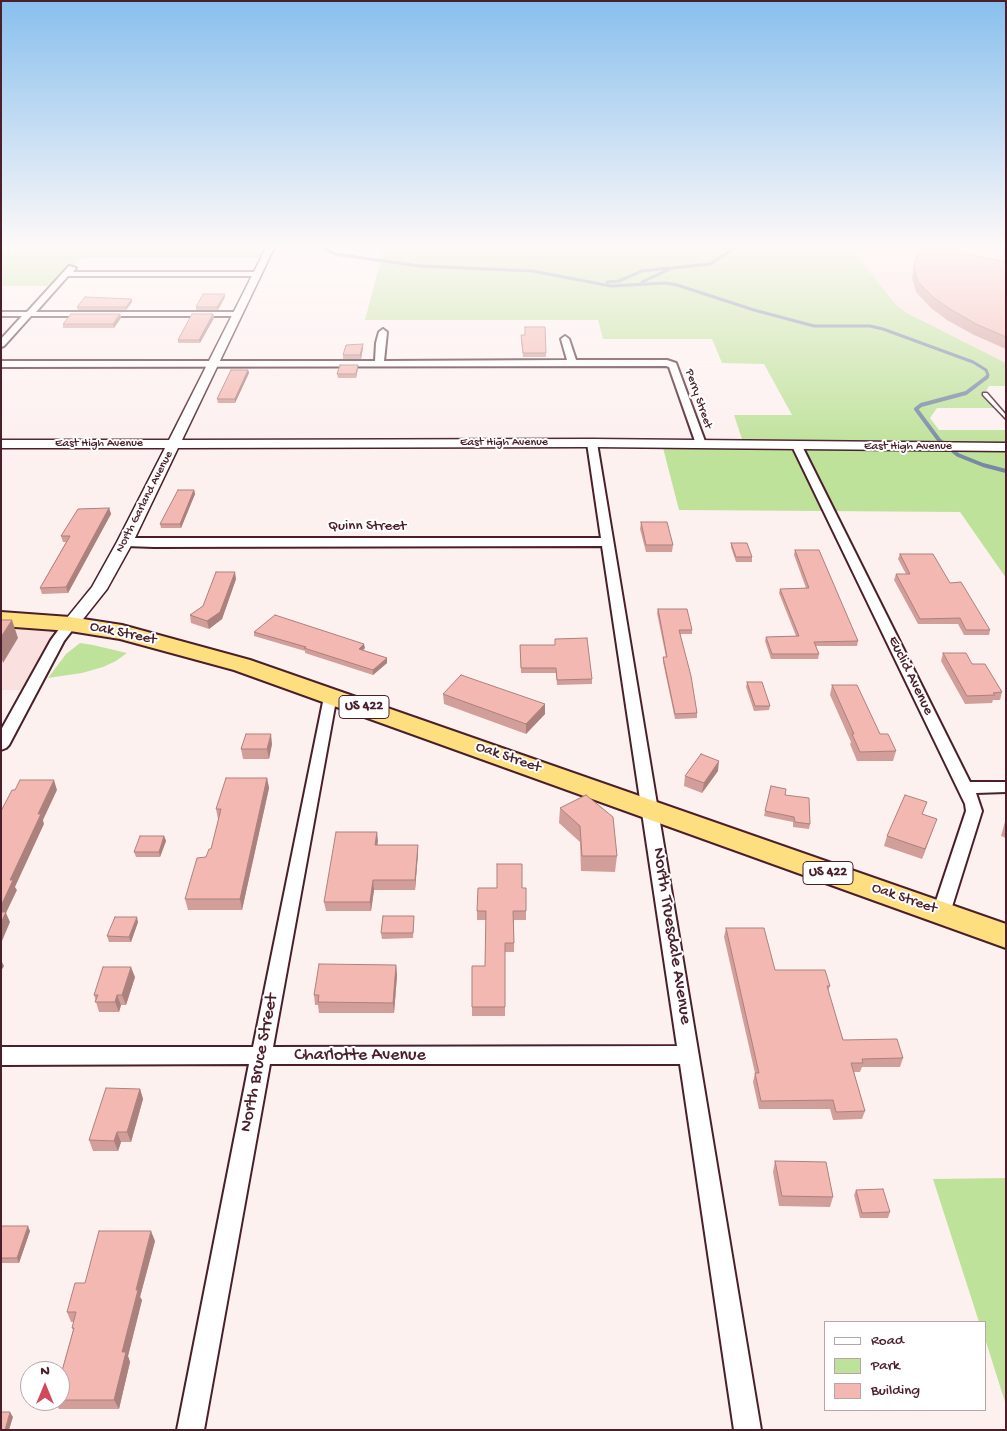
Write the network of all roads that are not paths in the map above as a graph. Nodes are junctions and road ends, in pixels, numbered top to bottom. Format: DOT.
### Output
graph roads {
  1 [pos="237,314"];
  2 [pos="28,315"];
  3 [pos="383,332"];
  4 [pos="565,339"];
  5 [pos="1,344"];
  6 [pos="379,363"];
  7 [pos="572,363"];
  8 [pos="1,364"];
  9 [pos="213,364"];
  10 [pos="985,394"];
  11 [pos="1006,418"];
  12 [pos="592,443"];
  13 [pos="1,444"];
  14 [pos="174,444"];
  15 [pos="700,444"];
  16 [pos="797,446"];
  17 [pos="903,447"];
  18 [pos="1005,447"];
  19 [pos="125,542"];
  20 [pos="608,542"];
  21 [pos="1,619"];
  22 [pos="70,624"];
  23 [pos="330,695"];
  24 [pos="1,745"];
  25 [pos="1006,787"];
  26 [pos="965,788"];
  27 [pos="651,811"];
  28 [pos="941,912"];
  29 [pos="1006,936"];
  30 [pos="690,1055"];
  31 [pos="1,1056"];
  32 [pos="261,1056"];
  33 [pos="190,1430"];
  34 [pos="748,1430"];
  1 -- 9 [label="street, North Garland Avenue"];
  2 -- 5 [label="street"];
  3 -- 6 [label="street"];
  4 -- 7 [label="street"];
  6 -- 7 [label="street"];
  6 -- 9 [label="street"];
  7 -- 15 [label="street, Perry Street"];
  8 -- 9 [label="street"];
  9 -- 14 [label="street, North Garland Avenue"];
  10 -- 11 [label="lane"];
  12 -- 14 [label="street, East High Avenue"];
  12 -- 15 [label="street, East High Avenue"];
  12 -- 20 [label="street, North Truesdale Avenue"];
  13 -- 14 [label="street, East High Avenue"];
  14 -- 19 [label="street, North Garland Avenue"];
  15 -- 16 [label="street, East High Avenue"];
  16 -- 17 [label="street, East High Avenue"];
  16 -- 26 [label="street, Euclid Avenue"];
  17 -- 18 [label="street, East High Avenue"];
  19 -- 20 [label="street, Quinn Street"];
  19 -- 22 [label="street, North Garland Avenue"];
  20 -- 27 [label="street, North Truesdale Avenue"];
  21 -- 22 [label="highway, Oak Street / US 422"];
  22 -- 23 [label="highway, Oak Street / US 422"];
  22 -- 24 [label="street, North Garland Avenue"];
  23 -- 27 [label="highway, Oak Street / US 422"];
  23 -- 32 [label="street, North Bruce Street"];
  25 -- 26 [label="street"];
  26 -- 28 [label="street, Euclid Avenue"];
  27 -- 28 [label="highway, Oak Street / US 422"];
  27 -- 30 [label="street, North Truesdale Avenue"];
  28 -- 29 [label="highway, Oak Street / US 422"];
  30 -- 32 [label="street, Charlotte Avenue"];
  30 -- 34 [label="street, North Truesdale Avenue"];
  31 -- 32 [label="street, Charlotte Avenue"];
  32 -- 33 [label="street, North Bruce Street"];
}
